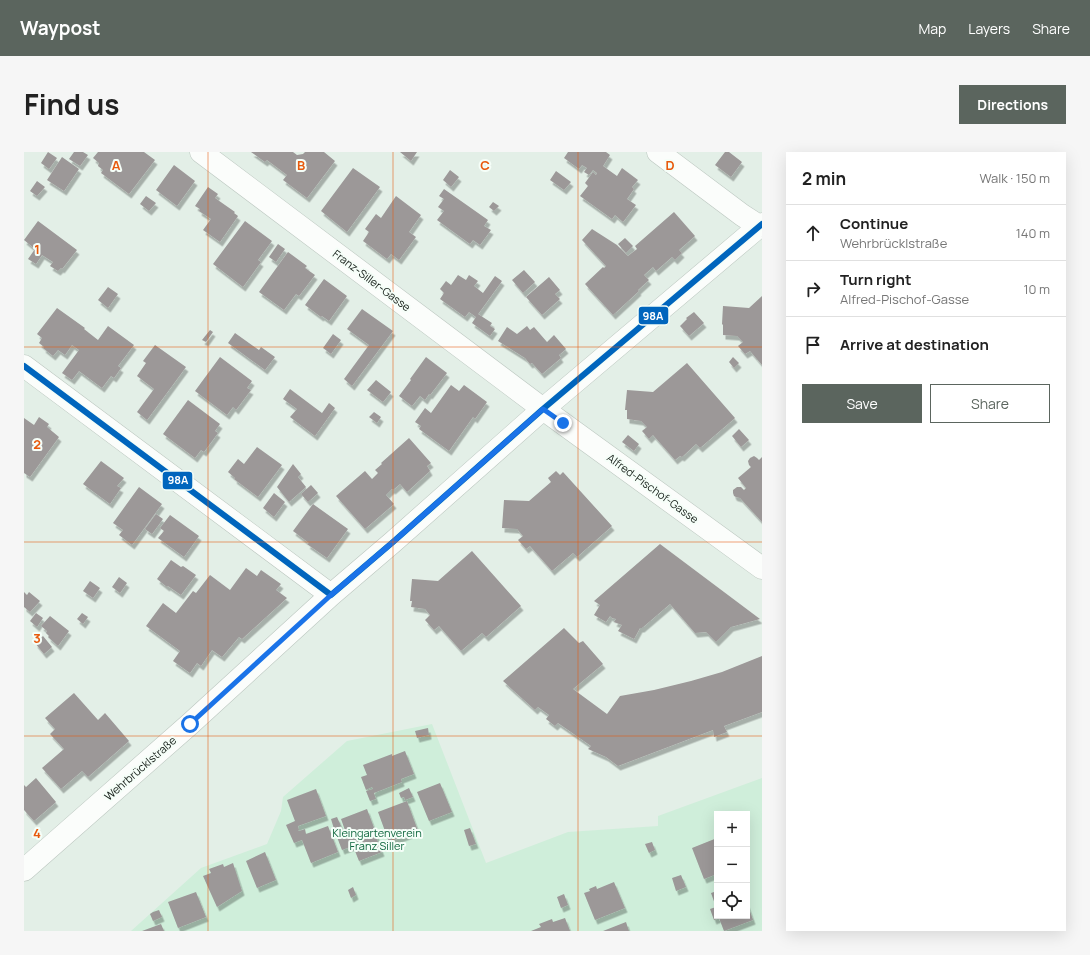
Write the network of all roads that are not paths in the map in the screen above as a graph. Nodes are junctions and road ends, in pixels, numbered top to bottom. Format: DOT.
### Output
graph roads {
  1 [pos="200,152"];
  2 [pos="658,152"];
  3 [pos="761,225"];
  4 [pos="24,366"];
  5 [pos="543,409"];
  6 [pos="762,568"];
  7 [pos="331,595"];
  8 [pos="24,870"];
  1 -- 5 [label="street, Franz-Siller-Gasse"];
  2 -- 3 [label="street"];
  3 -- 5 [label="street, Wehrbrücklstraße"];
  4 -- 7 [label="street"];
  5 -- 6 [label="street, Alfred-Pischof-Gasse"];
  5 -- 7 [label="street, Wehrbrücklstraße"];
  7 -- 8 [label="street, Wehrbrücklstraße"];
}
